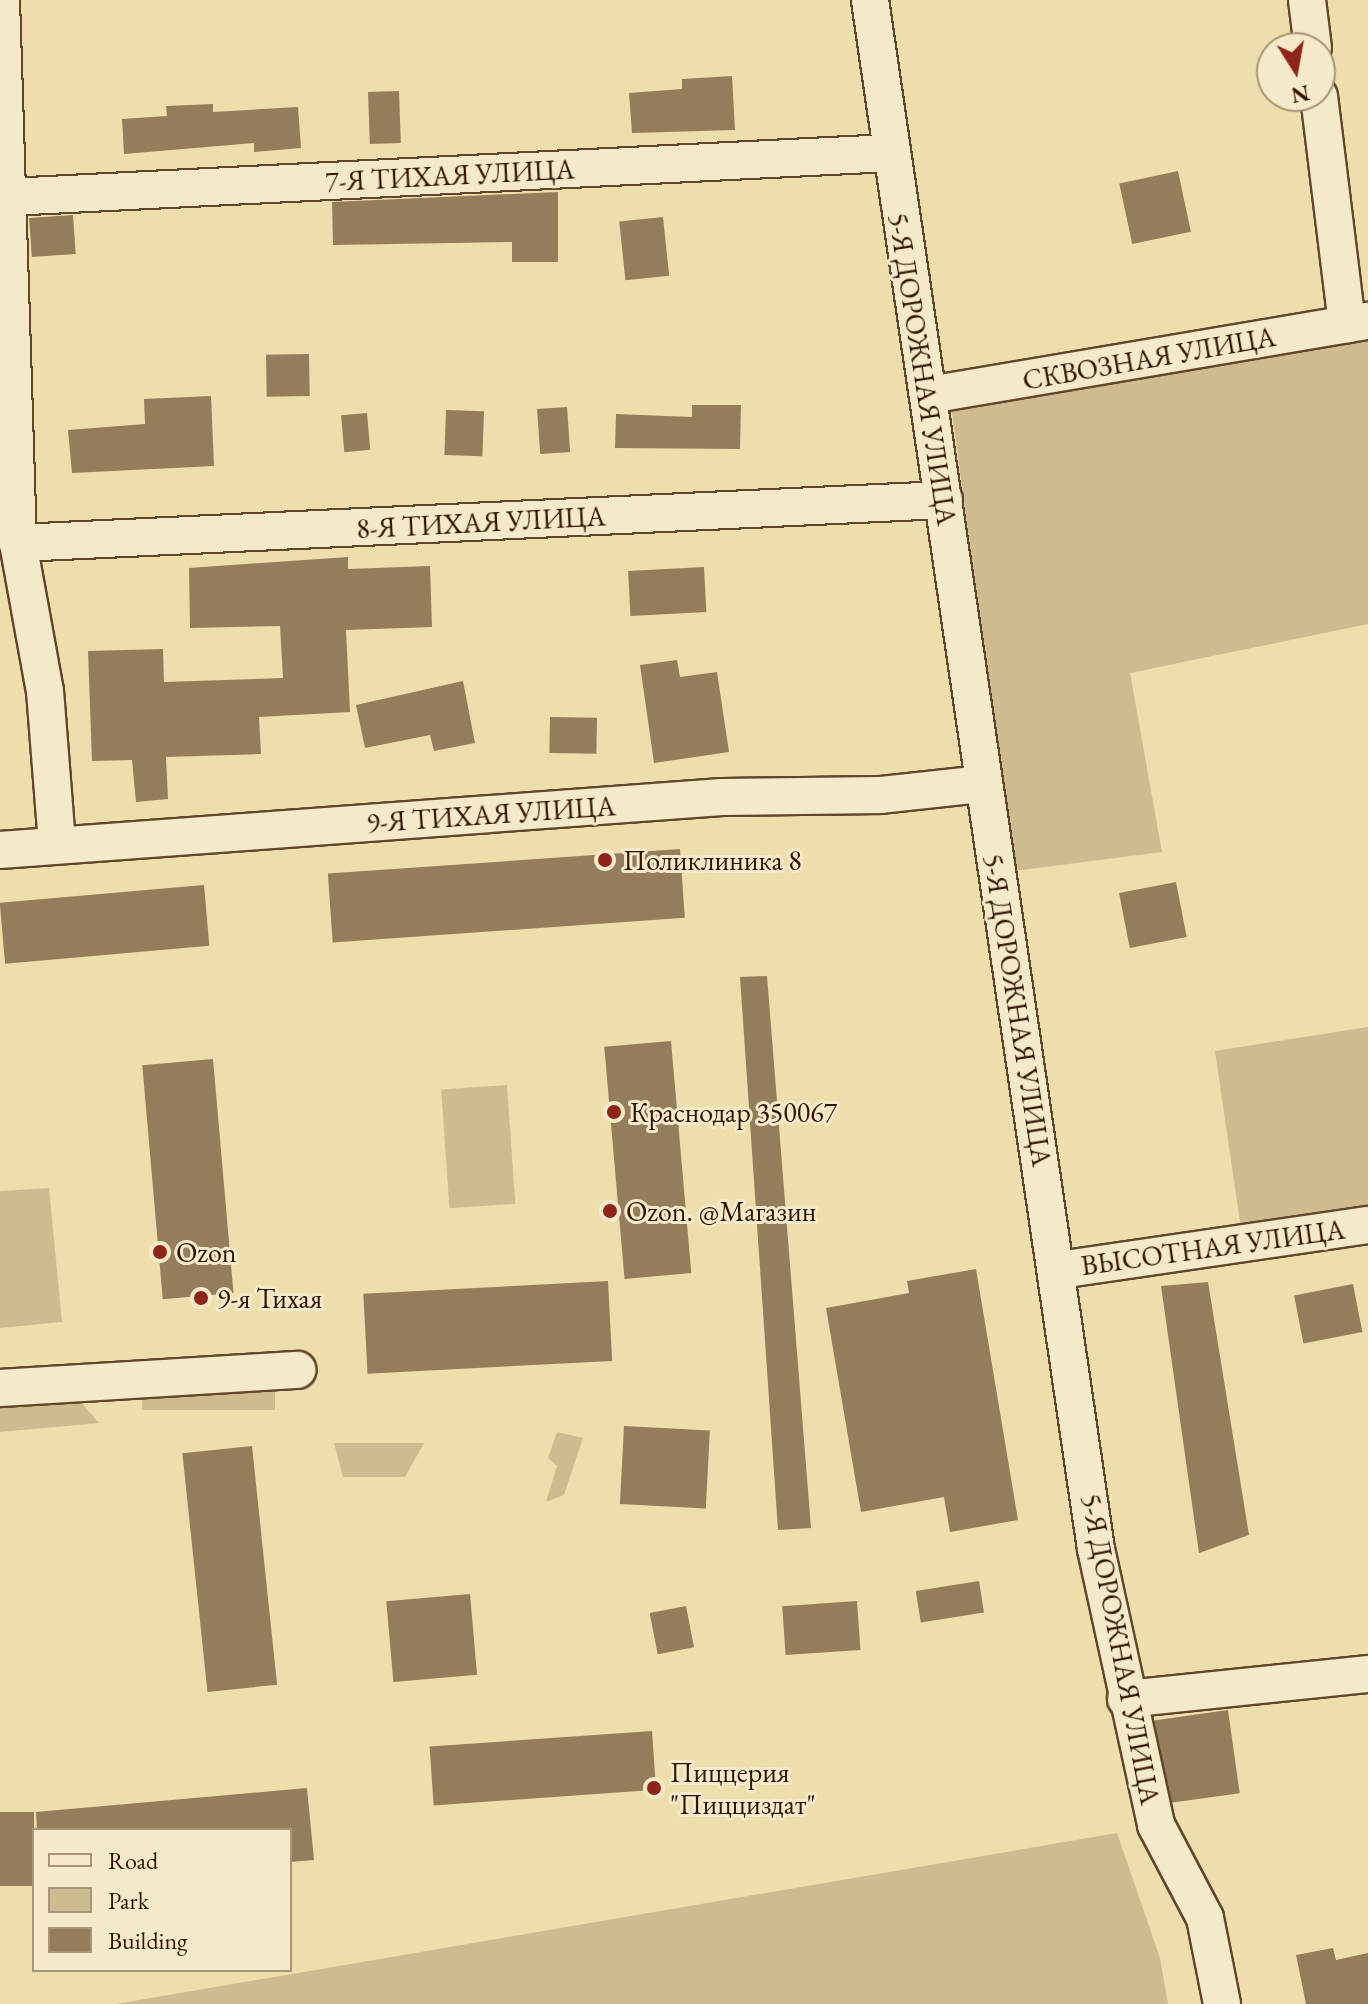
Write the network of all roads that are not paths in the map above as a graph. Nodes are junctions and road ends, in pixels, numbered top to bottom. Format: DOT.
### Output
graph roads {
  1 [pos="1,0"];
  2 [pos="870,0"];
  3 [pos="1307,0"];
  4 [pos="1311,32"];
  5 [pos="1322,112"];
  6 [pos="890,153"];
  7 [pos="9,197"];
  8 [pos="1357,323"];
  9 [pos="929,395"];
  10 [pos="944,500"];
  11 [pos="18,543"];
  12 [pos="983,784"];
  13 [pos="57,843"];
  14 [pos="0,850"];
  15 [pos="1368,1225"];
  16 [pos="1059,1270"];
  17 [pos="297,1370"];
  18 [pos="0,1388"];
  19 [pos="1368,1674"];
  20 [pos="1126,1699"];
  21 [pos="1222,2004"];
  1 -- 7 [label="street"];
  2 -- 6 [label="street, 5-Я ДОРОЖНАЯ УЛИЦА"];
  3 -- 4 [label="street"];
  5 -- 8 [label="street"];
  6 -- 7 [label="street, 7-Я ТИХАЯ УЛИЦА"];
  6 -- 9 [label="street, 5-Я ДОРОЖНАЯ УЛИЦА"];
  7 -- 11 [label="street"];
  8 -- 9 [label="street, СКВОЗНАЯ УЛИЦА"];
  9 -- 10 [label="street, 5-Я ДОРОЖНАЯ УЛИЦА"];
  10 -- 11 [label="street, 8-Я ТИХАЯ УЛИЦА"];
  10 -- 12 [label="street, 5-Я ДОРОЖНАЯ УЛИЦА"];
  11 -- 13 [label="street"];
  12 -- 13 [label="street, 9-Я ТИХАЯ УЛИЦА"];
  12 -- 16 [label="street, 5-Я ДОРОЖНАЯ УЛИЦА"];
  13 -- 14 [label="street, 9-Я ТИХАЯ УЛИЦА"];
  15 -- 16 [label="street, ВЫСОТНАЯ УЛИЦА"];
  16 -- 20 [label="street, 5-Я ДОРОЖНАЯ УЛИЦА"];
  17 -- 18 [label="street"];
  19 -- 20 [label="street"];
  20 -- 21 [label="street, 5-Я ДОРОЖНАЯ УЛИЦА"];
}
